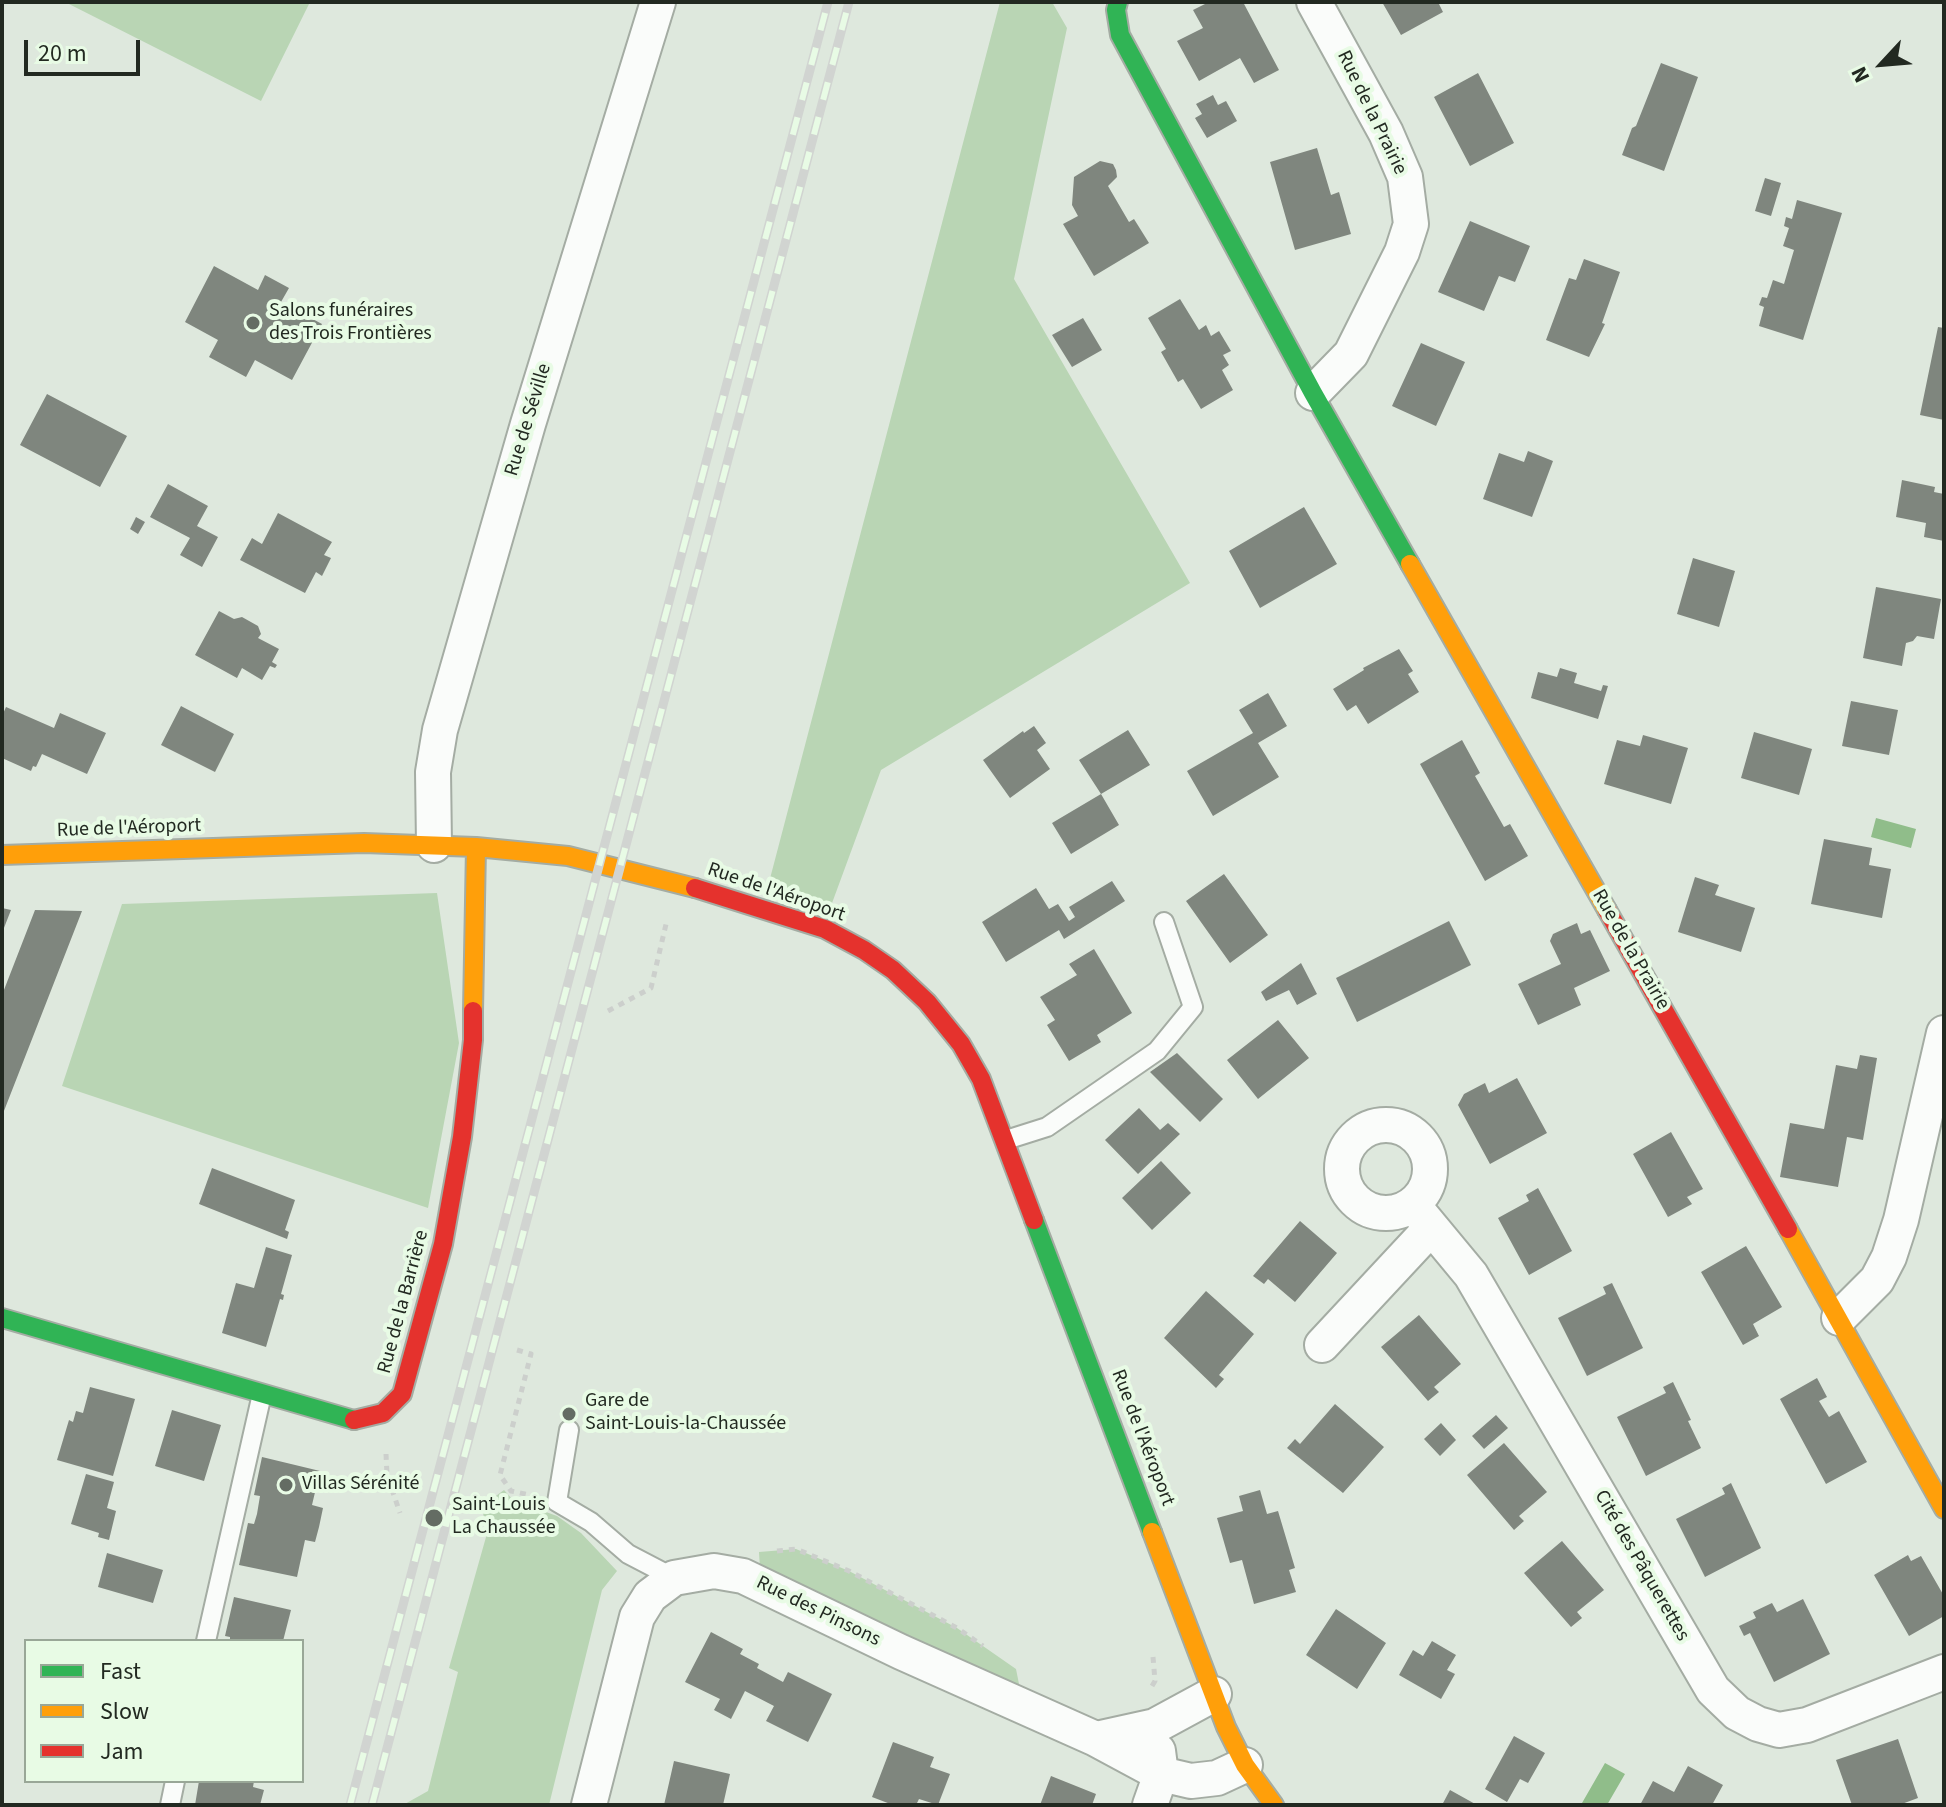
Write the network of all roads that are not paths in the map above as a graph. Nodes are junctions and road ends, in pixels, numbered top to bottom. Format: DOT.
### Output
graph roads {
  1 [pos="658,2"];
  2 [pos="1118,2"];
  3 [pos="1314,2"];
  4 [pos="1313,393"];
  5 [pos="434,845"];
  6 [pos="476,847"];
  7 [pos="2,855"];
  8 [pos="1164,922"];
  9 [pos="1944,1033"];
  10 [pos="1006,1140"];
  11 [pos="2,1318"];
  12 [pos="1839,1318"];
  13 [pos="1322,1345"];
  14 [pos="262,1392"];
  15 [pos="569,1430"];
  16 [pos="1944,1509"];
  17 [pos="674,1578"];
  18 [pos="206,1639"];
  19 [pos="1944,1672"];
  20 [pos="1214,1694"];
  21 [pos="1150,1711"];
  22 [pos="1096,1739"];
  23 [pos="1245,1765"];
  24 [pos="175,1783"];
  25 [pos="1156,1790"];
  26 [pos="170,1805"];
  27 [pos="589,1805"];
  28 [pos="1274,1805"];
  1 -- 5 [label="street, Rue de Séville"];
  2 -- 4 [label="street, Rue de la Prairie"];
  3 -- 4 [label="street, Rue de la Prairie"];
  4 -- 12 [label="street, Rue de la Prairie"];
  5 -- 6 [label="street, Rue de l'Aéroport"];
  5 -- 7 [label="street, Rue de l'Aéroport"];
  6 -- 10 [label="street, Rue de l'Aéroport"];
  6 -- 14 [label="street, Rue de la Barrière"];
  8 -- 10 [label="lane"];
  9 -- 12 [label="street"];
  10 -- 20 [label="street, Rue de l'Aéroport"];
  11 -- 14 [label="street, Rue de la Barrière"];
  12 -- 16 [label="street, Rue de la Prairie"];
  13 -- 19 [label="street, Cité des Pâquerettes"];
  14 -- 18 [label="lane"];
  15 -- 17 [label="lane"];
  17 -- 22 [label="street, Rue des Pinsons"];
  17 -- 27 [label="street"];
  20 -- 21 [label="street"];
  20 -- 23 [label="street, Rue de l'Aéroport"];
  21 -- 22 [label="street"];
  21 -- 25 [label="street"];
  22 -- 25 [label="street, Rue des Pinsons"];
  23 -- 25 [label="street, Rue des Pinsons"];
  23 -- 28 [label="street, Rue de l'Aéroport"];
  24 -- 26 [label="lane"];
}
